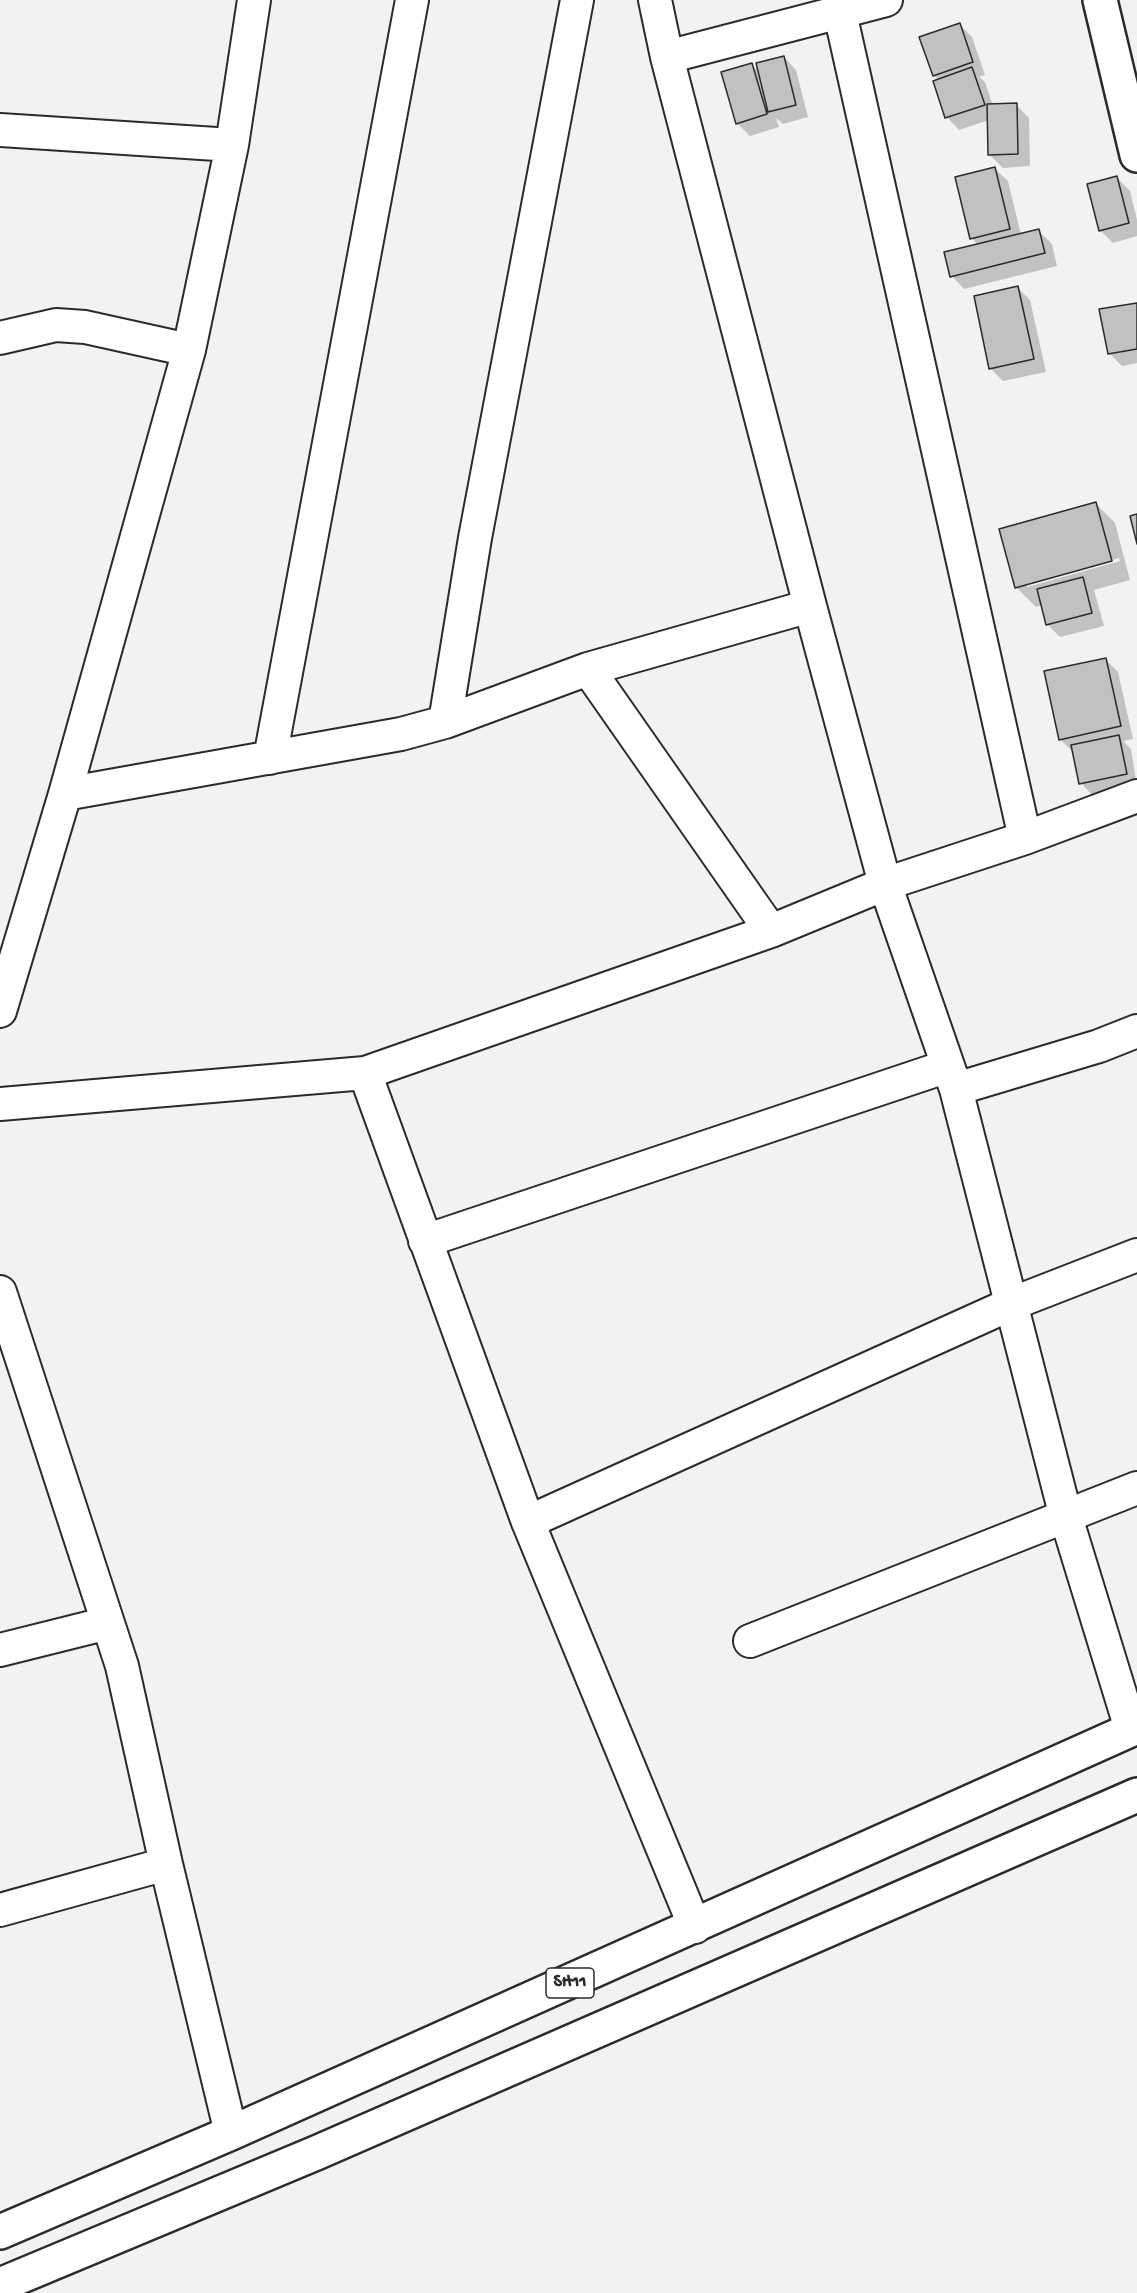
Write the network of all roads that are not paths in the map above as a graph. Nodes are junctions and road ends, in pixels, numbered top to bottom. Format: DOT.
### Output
graph roads {
  1 [pos="254,0"];
  2 [pos="412,0"];
  3 [pos="577,0"];
  4 [pos="655,0"];
  5 [pos="886,0"];
  6 [pos="1100,0"];
  7 [pos="840,13"];
  8 [pos="667,57"];
  9 [pos="0,130"];
  10 [pos="232,145"];
  11 [pos="1137,155"];
  12 [pos="0,338"];
  13 [pos="189,350"];
  14 [pos="810,606"];
  15 [pos="588,669"];
  16 [pos="445,722"];
  17 [pos="270,758"];
  18 [pos="65,795"];
  19 [pos="1137,796"];
  20 [pos="1026,838"];
  21 [pos="885,884"];
  22 [pos="771,931"];
  23 [pos="0,1011"];
  24 [pos="1137,1031"];
  25 [pos="365,1073"];
  26 [pos="952,1078"];
  27 [pos="0,1104"];
  28 [pos="425,1241"];
  29 [pos="1137,1255"];
  30 [pos="0,1292"];
  31 [pos="1011,1304"];
  32 [pos="1137,1488"];
  33 [pos="1066,1517"];
  34 [pos="528,1522"];
  35 [pos="108,1623"];
  36 [pos="750,1641"];
  37 [pos="0,1650"];
  38 [pos="1134,1728"];
  39 [pos="1137,1795"];
  40 [pos="166,1864"];
  41 [pos="0,1910"];
  42 [pos="695,1927"];
  43 [pos="231,2133"];
  44 [pos="0,2232"];
  45 [pos="0,2284"];
  1 -- 10 [label="street"];
  2 -- 17 [label="street"];
  3 -- 16 [label="street"];
  4 -- 8 [label="street"];
  5 -- 7 [label="street"];
  6 -- 11 [label="main road"];
  7 -- 8 [label="street"];
  7 -- 20 [label="street"];
  8 -- 14 [label="street"];
  9 -- 10 [label="street"];
  10 -- 13 [label="street"];
  12 -- 13 [label="street"];
  13 -- 18 [label="street"];
  14 -- 15 [label="street"];
  14 -- 21 [label="street"];
  15 -- 16 [label="street"];
  15 -- 22 [label="street"];
  16 -- 17 [label="street"];
  17 -- 18 [label="street"];
  18 -- 23 [label="street"];
  19 -- 20 [label="street"];
  20 -- 21 [label="street"];
  21 -- 22 [label="street"];
  21 -- 26 [label="street"];
  22 -- 25 [label="street"];
  24 -- 26 [label="street"];
  25 -- 27 [label="street"];
  25 -- 28 [label="street"];
  26 -- 28 [label="street"];
  26 -- 31 [label="street"];
  28 -- 34 [label="street"];
  29 -- 31 [label="street"];
  30 -- 35 [label="street"];
  31 -- 33 [label="street"];
  31 -- 34 [label="street"];
  32 -- 33 [label="street"];
  33 -- 36 [label="street"];
  33 -- 38 [label="street"];
  34 -- 42 [label="street"];
  35 -- 37 [label="street"];
  35 -- 40 [label="street"];
  38 -- 42 [label="main road, SH11"];
  39 -- 45 [label="main road"];
  40 -- 41 [label="street"];
  40 -- 43 [label="street"];
  42 -- 43 [label="main road, SH11"];
  43 -- 44 [label="main road, SH11"];
}
